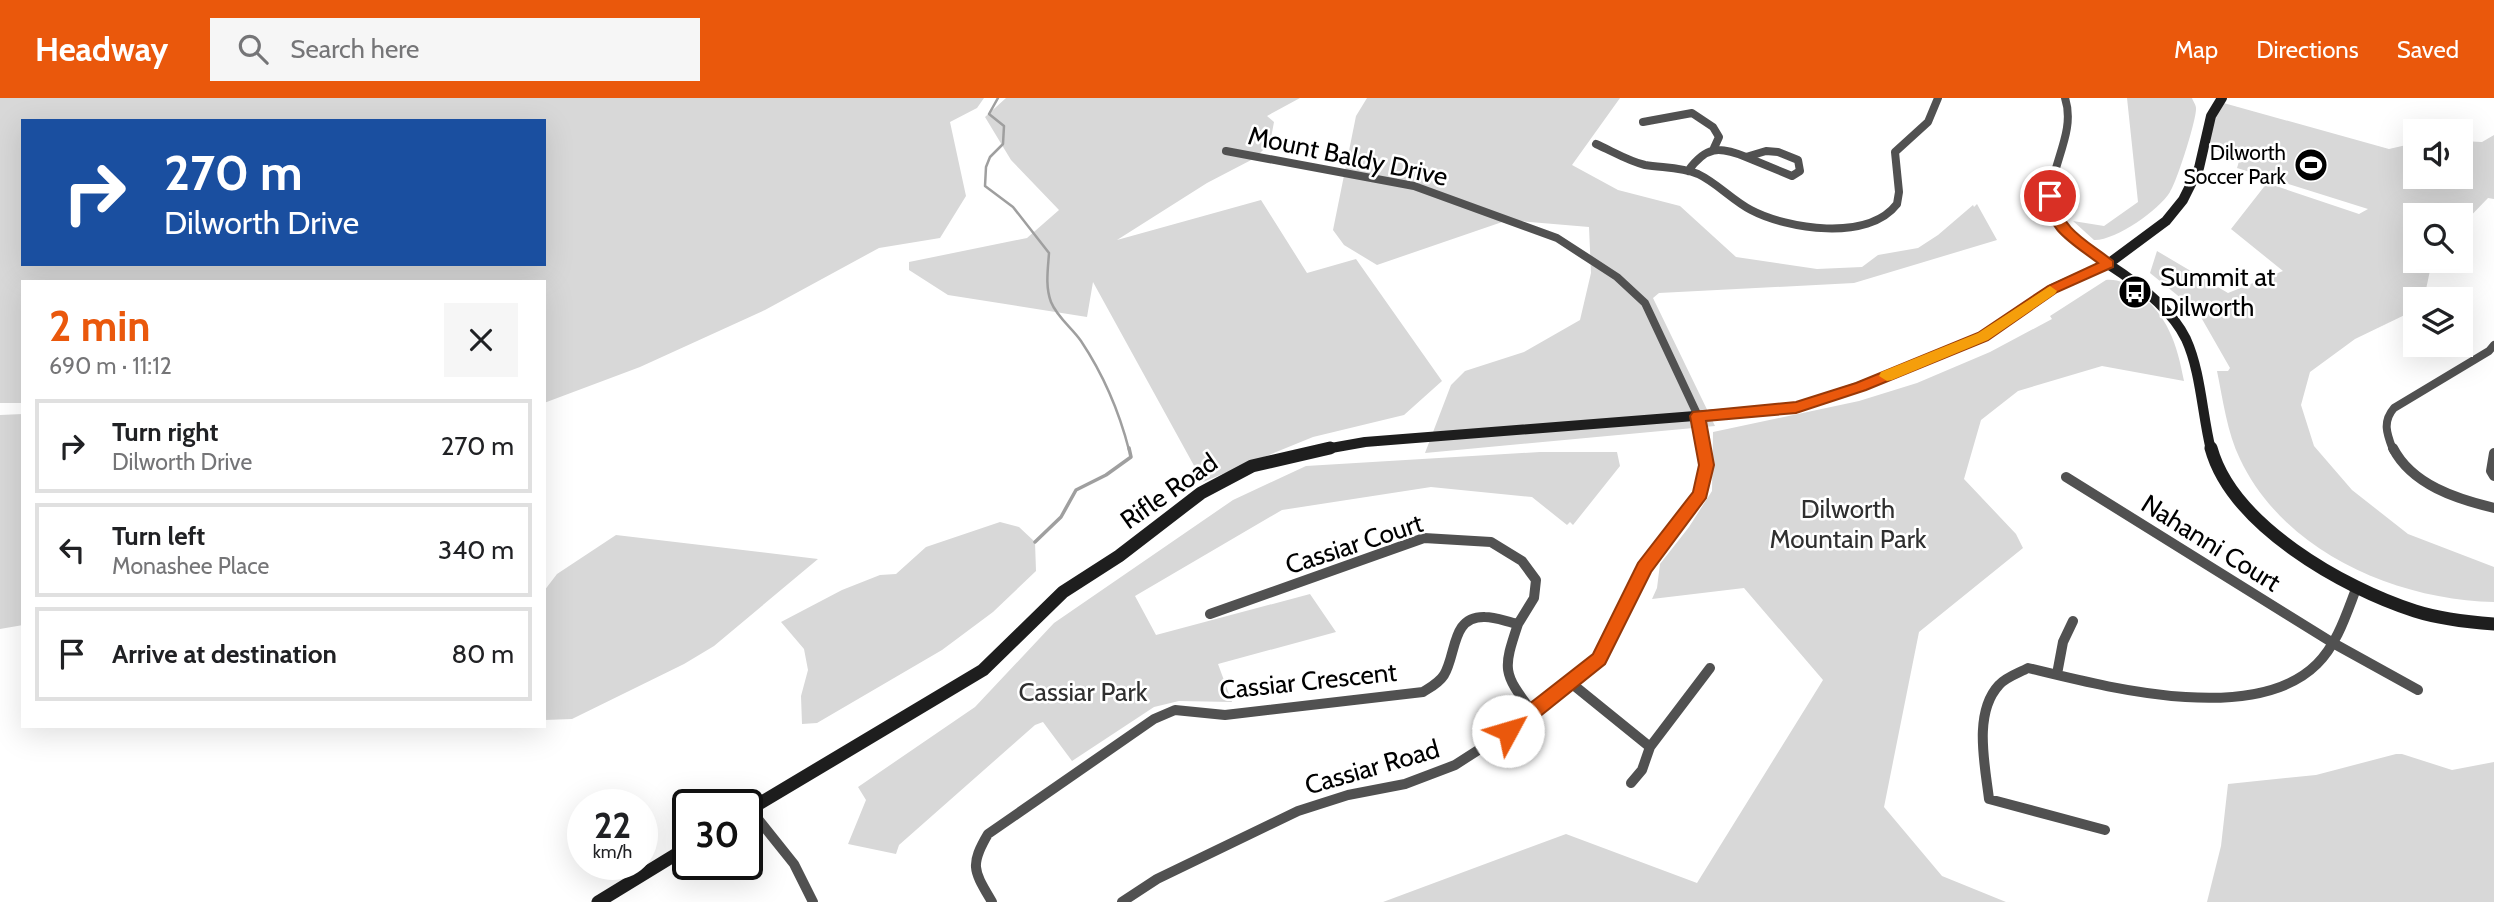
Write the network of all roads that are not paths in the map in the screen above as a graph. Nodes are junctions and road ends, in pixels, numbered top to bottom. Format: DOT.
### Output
graph roads {
  1 [pos="1938,98"];
  2 [pos="2065,98"];
  3 [pos="2222,98"];
  4 [pos="1643,122"];
  5 [pos="1596,144"];
  6 [pos="1714,148"];
  7 [pos="1226,151"];
  8 [pos="1745,158"];
  9 [pos="1688,171"];
  10 [pos="2108,264"];
  11 [pos="2494,345"];
  12 [pos="1698,416"];
  13 [pos="2494,453"];
  14 [pos="2494,476"];
  15 [pos="2066,477"];
  16 [pos="2494,508"];
  17 [pos="2356,589"];
  18 [pos="1210,614"];
  19 [pos="2073,621"];
  20 [pos="1518,624"];
  21 [pos="2494,624"];
  22 [pos="2333,643"];
  23 [pos="1710,668"];
  24 [pos="2057,674"];
  25 [pos="1571,683"];
  26 [pos="2418,690"];
  27 [pos="1532,711"];
  28 [pos="1650,747"];
  29 [pos="1631,783"];
  30 [pos="763,802"];
  31 [pos="763,825"];
  32 [pos="2105,830"];
  33 [pos="672,857"];
  34 [pos="598,902"];
  35 [pos="813,902"];
  36 [pos="992,902"];
  37 [pos="1122,902"];
  1 -- 9 [label="street"];
  2 -- 10 [label="street"];
  3 -- 10 [label="street"];
  4 -- 6 [label="street"];
  5 -- 9 [label="street"];
  6 -- 8 [label="street"];
  6 -- 9 [label="street"];
  7 -- 12 [label="street, Mount Baldy Drive"];
  8 -- 8 [label="street"];
  10 -- 12 [label="street, Rifle Road"];
  10 -- 17 [label="street"];
  11 -- 16 [label="street"];
  12 -- 25 [label="street, Cassiar Road"];
  12 -- 30 [label="street, Rifle Road"];
  13 -- 14 [label="street"];
  15 -- 22 [label="street, Nahanni Court"];
  17 -- 21 [label="street"];
  17 -- 22 [label="street"];
  18 -- 20 [label="street, Cassiar Court"];
  19 -- 24 [label="street"];
  20 -- 27 [label="street"];
  20 -- 36 [label="street, Cassiar Crescent"];
  22 -- 24 [label="street"];
  22 -- 26 [label="street, Nahanni Court"];
  23 -- 28 [label="street"];
  24 -- 32 [label="street"];
  25 -- 27 [label="street, Cassiar Road"];
  25 -- 28 [label="street"];
  27 -- 37 [label="street, Cassiar Road"];
  28 -- 29 [label="street"];
  31 -- 35 [label="street"];
  33 -- 34 [label="street"];
}
